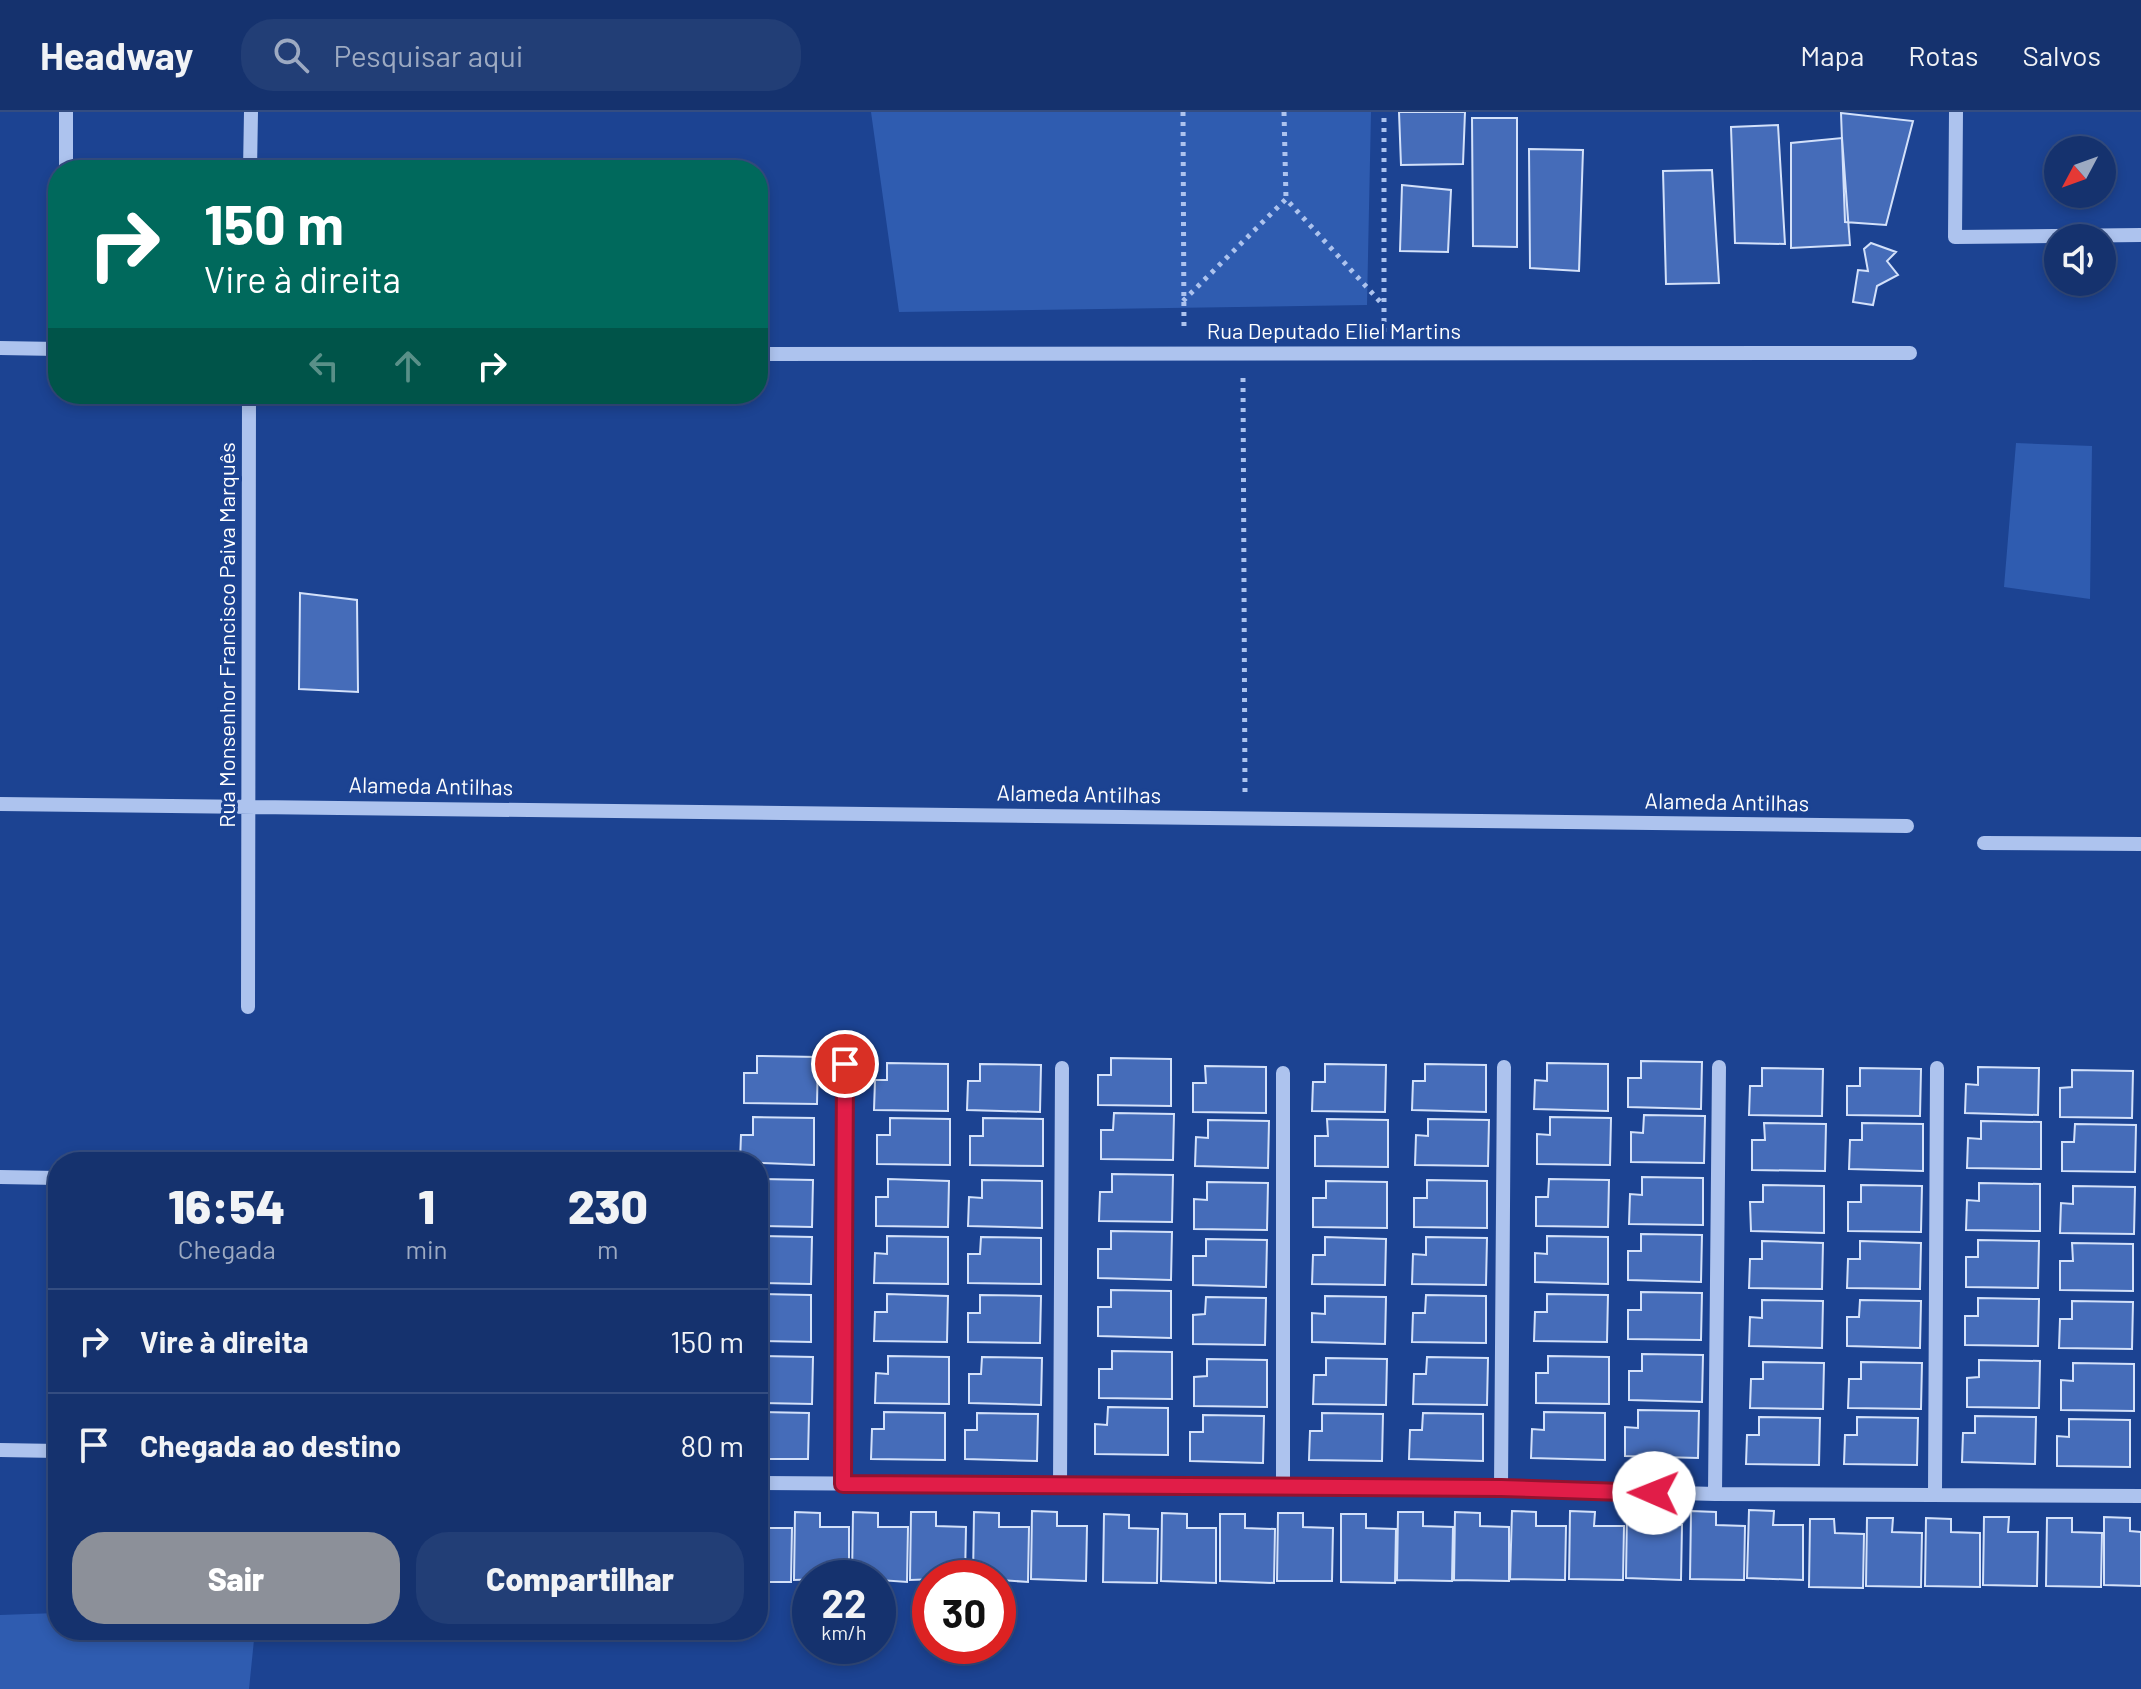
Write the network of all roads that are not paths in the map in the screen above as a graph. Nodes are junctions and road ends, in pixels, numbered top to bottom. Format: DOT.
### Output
graph roads {
  1 [pos="66,112"];
  2 [pos="251,112"];
  3 [pos="1956,112"];
  4 [pos="66,160"];
  5 [pos="250,160"];
  6 [pos="2141,235"];
  7 [pos="0,348"];
  8 [pos="48,349"];
  9 [pos="1910,353"];
  10 [pos="768,354"];
  11 [pos="249,404"];
  12 [pos="0,804"];
  13 [pos="249,806"];
  14 [pos="1907,826"];
  15 [pos="1984,843"];
  16 [pos="2141,844"];
  17 [pos="248,1007"];
  18 [pos="845,1064"];
  19 [pos="1504,1067"];
  20 [pos="1719,1067"];
  21 [pos="1062,1068"];
  22 [pos="1937,1068"];
  23 [pos="1283,1073"];
  24 [pos="0,1177"];
  25 [pos="48,1178"];
  26 [pos="0,1450"];
  27 [pos="48,1451"];
  28 [pos="768,1483"];
  29 [pos="843,1484"];
  30 [pos="1060,1487"];
  31 [pos="1283,1487"];
  32 [pos="1501,1488"];
  33 [pos="1715,1494"];
  34 [pos="1935,1494"];
  35 [pos="2141,1496"];
  1 -- 4 [label="street"];
  2 -- 5 [label="street"];
  3 -- 6 [label="street"];
  7 -- 8 [label="street"];
  9 -- 10 [label="street, Rua Deputado Eliel Martins"];
  11 -- 13 [label="street, Rua Monsenhor Francisco Paiva Marquês"];
  12 -- 13 [label="street, Alameda Antilhas"];
  13 -- 14 [label="street, Alameda Antilhas"];
  13 -- 17 [label="street, Rua Monsenhor Francisco Paiva Marquês"];
  15 -- 16 [label="street"];
  18 -- 29 [label="street"];
  19 -- 32 [label="street"];
  20 -- 33 [label="street"];
  21 -- 30 [label="street"];
  22 -- 34 [label="street"];
  23 -- 31 [label="street"];
  24 -- 25 [label="street"];
  26 -- 27 [label="street"];
  28 -- 29 [label="street"];
  29 -- 30 [label="street"];
  30 -- 31 [label="street"];
  31 -- 32 [label="street"];
  32 -- 33 [label="street"];
  33 -- 34 [label="street"];
  34 -- 35 [label="street"];
}
